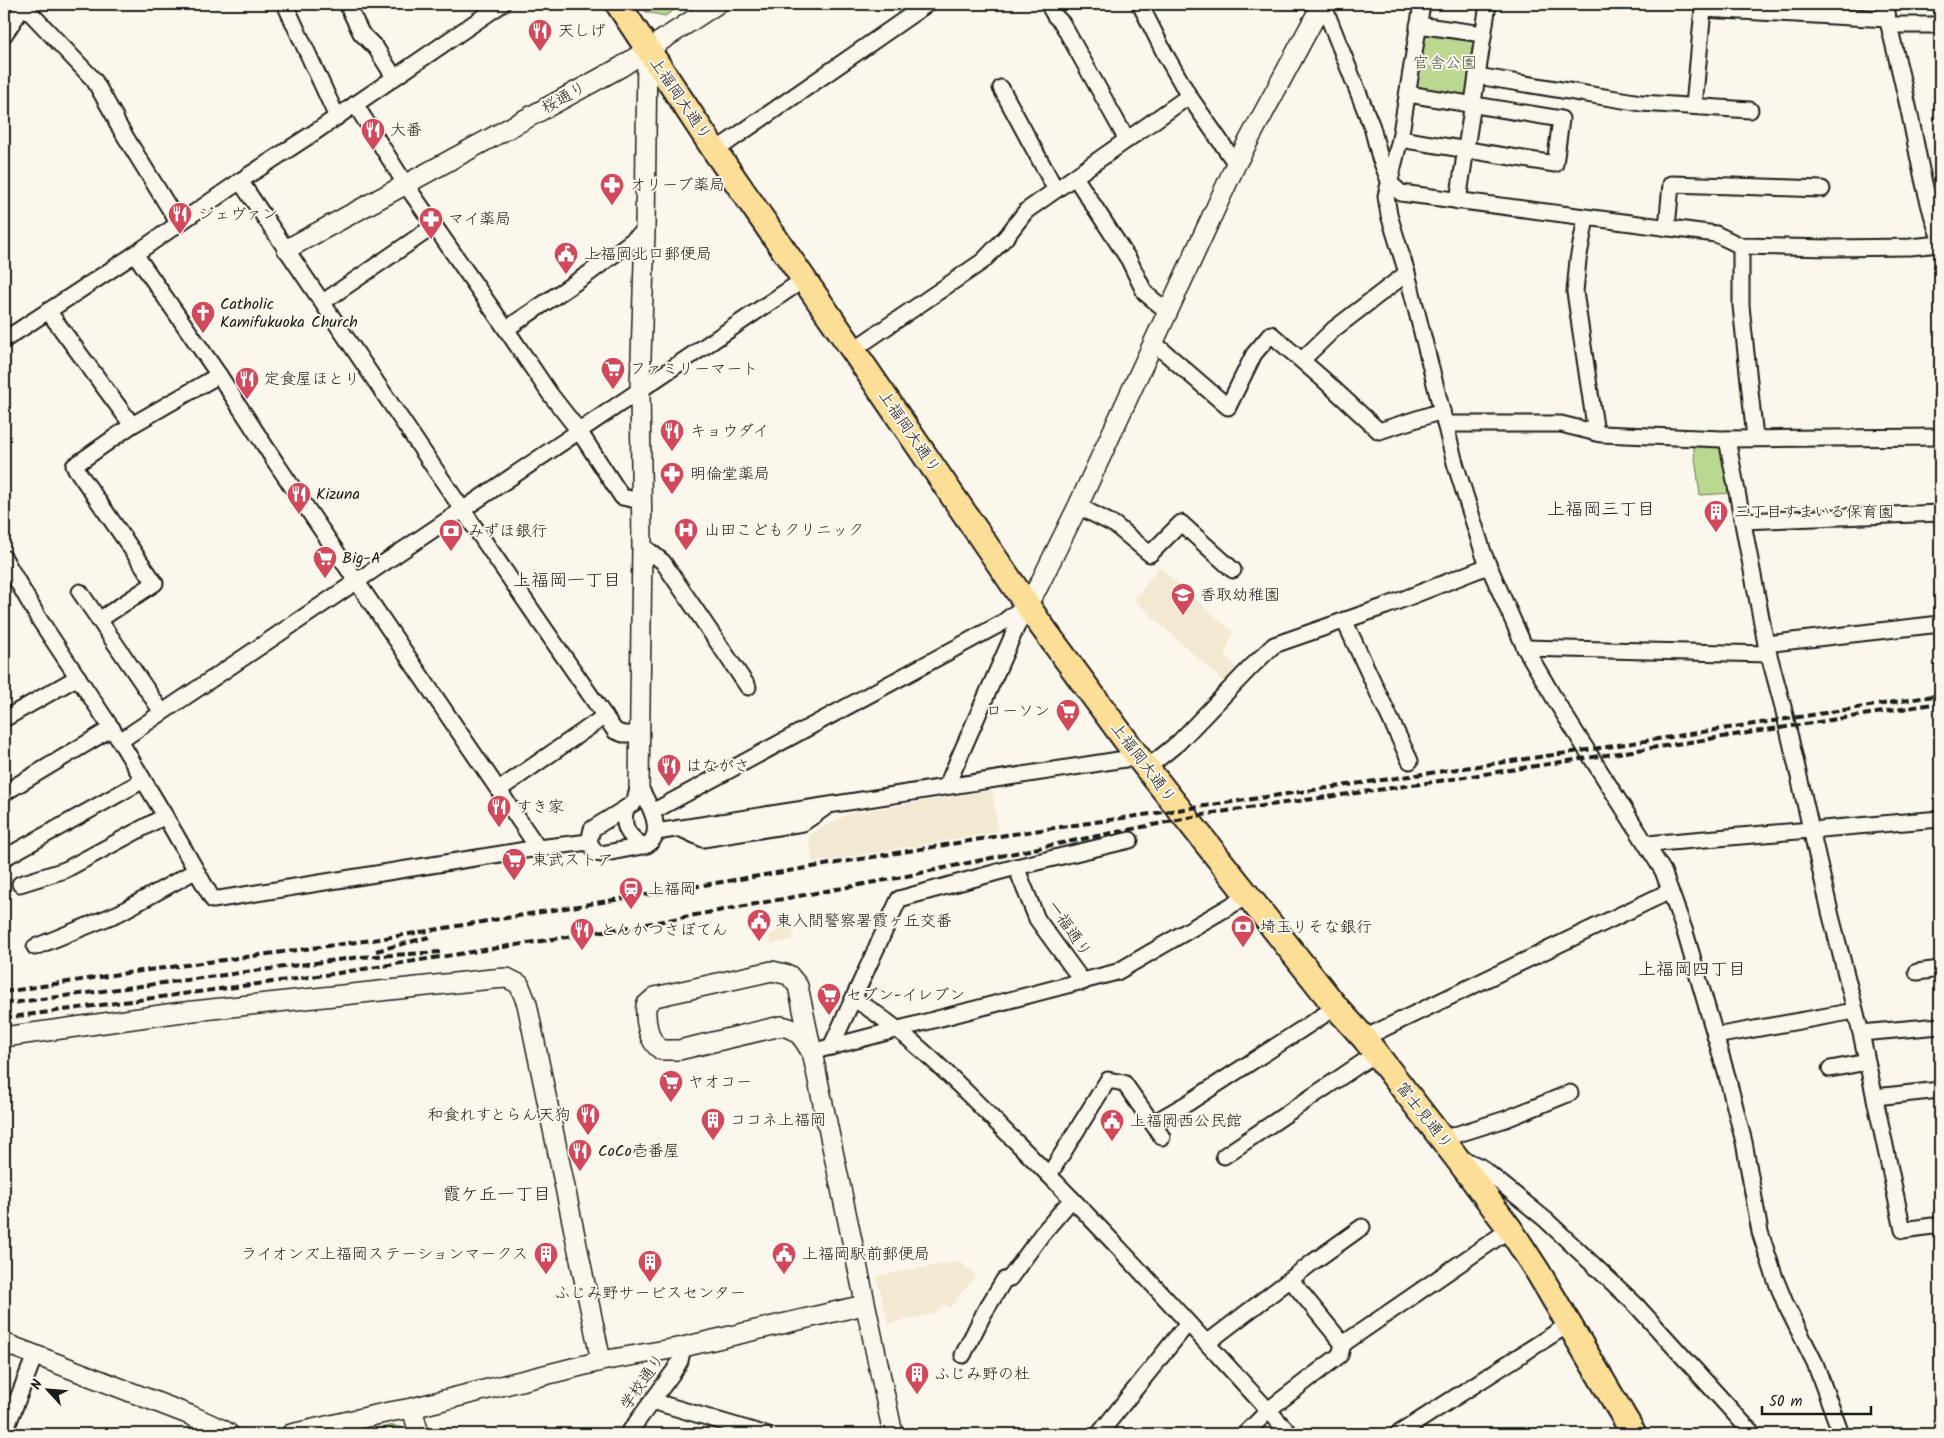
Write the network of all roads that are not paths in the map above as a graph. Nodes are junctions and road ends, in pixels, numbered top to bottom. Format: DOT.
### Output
graph roads {
  1 [pos="285,4"];
  2 [pos="347,4"];
  3 [pos="502,4"];
  4 [pos="618,4"];
  5 [pos="717,4"];
  6 [pos="927,4"];
  7 [pos="1048,4"];
  8 [pos="1140,4"];
  9 [pos="1323,4"];
  10 [pos="1422,4"];
  11 [pos="1488,4"];
  12 [pos="24,5"];
  13 [pos="1887,16"];
  14 [pos="1418,24"];
  15 [pos="1940,25"];
  16 [pos="1483,34"];
  17 [pos="4,35"];
  18 [pos="647,49"];
  19 [pos="1477,76"];
  20 [pos="394,77"];
  21 [pos="1000,88"];
  22 [pos="1408,94"];
  23 [pos="1189,96"];
  24 [pos="355,104"];
  25 [pos="1473,104"];
  26 [pos="1694,106"];
  27 [pos="1750,110"];
  28 [pos="337,117"];
  29 [pos="1400,139"];
  30 [pos="1127,140"];
  31 [pos="1466,150"];
  32 [pos="715,151"];
  33 [pos="1236,164"];
  34 [pos="1074,177"];
  35 [pos="240,180"];
  36 [pos="1390,183"];
  37 [pos="406,185"];
  38 [pos="1822,189"];
  39 [pos="1056,190"];
  40 [pos="1458,201"];
  41 [pos="1586,218"];
  42 [pos="179,224"];
  43 [pos="434,226"];
  44 [pos="1667,228"];
  45 [pos="645,231"];
  46 [pos="1940,239"];
  47 [pos="1940,244"];
  48 [pos="1741,246"];
  49 [pos="287,250"];
  50 [pos="135,254"];
  51 [pos="1407,274"];
  52 [pos="803,280"];
  53 [pos="323,302"];
  54 [pos="48,311"];
  55 [pos="1168,312"];
  56 [pos="506,329"];
  57 [pos="4,340"];
  58 [pos="1154,343"];
  59 [pos="853,350"];
  60 [pos="1302,360"];
  61 [pos="219,374"];
  62 [pos="640,389"];
  63 [pos="1443,417"];
  64 [pos="132,425"];
  65 [pos="579,431"];
  66 [pos="1596,432"];
  67 [pos="1940,437"];
  68 [pos="1755,438"];
  69 [pos="1727,439"];
  70 [pos="641,501"];
  71 [pos="1078,506"];
  72 [pos="462,509"];
  73 [pos="1940,513"];
  74 [pos="1743,522"];
  75 [pos="642,545"];
  76 [pos="4,558"];
  77 [pos="1488,566"];
  78 [pos="1234,570"];
  79 [pos="357,581"];
  80 [pos="80,592"];
  81 [pos="1027,604"];
  82 [pos="99,620"];
  83 [pos="1344,620"];
  84 [pos="1940,624"];
  85 [pos="1525,648"];
  86 [pos="1767,649"];
  87 [pos="78,676"];
  88 [pos="748,687"];
  89 [pos="162,712"];
  90 [pos="604,716"];
  91 [pos="4,719"];
  92 [pos="639,734"];
  93 [pos="116,735"];
  94 [pos="1410,761"];
  95 [pos="1142,762"];
  96 [pos="142,781"];
  97 [pos="947,785"];
  98 [pos="500,789"];
  99 [pos="4,793"];
  100 [pos="633,799"];
  101 [pos="651,810"];
  102 [pos="1183,814"];
  103 [pos="165,816"];
  104 [pos="1940,819"];
  105 [pos="1812,828"];
  106 [pos="656,832"];
  107 [pos="1130,840"];
  108 [pos="589,842"];
  109 [pos="1647,844"];
  110 [pos="644,846"];
  111 [pos="538,848"];
  112 [pos="4,858"];
  113 [pos="1016,867"];
  114 [pos="195,871"];
  115 [pos="20,884"];
  116 [pos="1670,891"];
  117 [pos="1249,896"];
  118 [pos="35,947"];
  119 [pos="1940,969"];
  120 [pos="1916,972"];
  121 [pos="1083,982"];
  122 [pos="800,999"];
  123 [pos="854,999"];
  124 [pos="1336,1007"];
  125 [pos="1855,1011"];
  126 [pos="781,1026"];
  127 [pos="1940,1026"];
  128 [pos="898,1029"];
  129 [pos="1861,1033"];
  130 [pos="1715,1036"];
  131 [pos="4,1037"];
  132 [pos="1370,1046"];
  133 [pos="831,1047"];
  134 [pos="811,1052"];
  135 [pos="1867,1062"];
  136 [pos="1830,1069"];
  137 [pos="1940,1090"];
  138 [pos="1570,1093"];
  139 [pos="1875,1097"];
  140 [pos="1153,1123"];
  141 [pos="1162,1137"];
  142 [pos="1449,1148"];
  143 [pos="1224,1156"];
  144 [pos="1049,1176"];
  145 [pos="1072,1199"];
  146 [pos="1940,1225"];
  147 [pos="1362,1227"];
  148 [pos="1510,1229"];
  149 [pos="1290,1279"];
  150 [pos="864,1305"];
  151 [pos="1188,1323"];
  152 [pos="1568,1324"];
  153 [pos="4,1343"];
  154 [pos="1207,1343"];
  155 [pos="1343,1344"];
  156 [pos="683,1347"];
  157 [pos="35,1355"];
  158 [pos="963,1355"];
  159 [pos="601,1362"];
  160 [pos="652,1402"];
  161 [pos="412,1408"];
  162 [pos="1268,1410"];
  163 [pos="4,1434"];
  164 [pos="229,1434"];
  165 [pos="291,1434"];
  166 [pos="419,1434"];
  167 [pos="628,1434"];
  168 [pos="764,1434"];
  169 [pos="893,1434"];
  170 [pos="1099,1434"];
  171 [pos="1245,1434"];
  172 [pos="1290,1434"];
  173 [pos="1398,1434"];
  174 [pos="1634,1434"];
  175 [pos="1753,1434"];
  176 [pos="1841,1434"];
  1 -- 28 [label="street"];
  2 -- 20 [label="street"];
  3 -- 20 [label="street"];
  4 -- 18 [label="main road, 上福岡大通り"];
  5 -- 18 [label="street, 桜通り"];
  6 -- 32 [label="street"];
  7 -- 30 [label="street"];
  8 -- 23 [label="street"];
  9 -- 33 [label="street"];
  9 -- 36 [label="street"];
  10 -- 14 [label="street"];
  11 -- 16 [label="street"];
  12 -- 17 [label="street"];
  12 -- 42 [label="street"];
  13 -- 15 [label="street"];
  13 -- 26 [label="street"];
  13 -- 46 [label="street"];
  14 -- 16 [label="street"];
  14 -- 22 [label="street"];
  16 -- 19 [label="street"];
  18 -- 32 [label="main road, 上福岡大通り"];
  18 -- 37 [label="street, 桜通り"];
  18 -- 45 [label="street"];
  19 -- 25 [label="street"];
  19 -- 26 [label="street"];
  20 -- 24 [label="street"];
  21 -- 39 [label="street"];
  22 -- 25 [label="street"];
  22 -- 29 [label="street"];
  23 -- 30 [label="street"];
  23 -- 33 [label="street"];
  24 -- 28 [label="street"];
  24 -- 37 [label="street"];
  25 -- 31 [label="street"];
  25 -- 31 [label="street"];
  26 -- 27 [label="street"];
  28 -- 35 [label="street"];
  29 -- 31 [label="street"];
  29 -- 36 [label="street"];
  30 -- 34 [label="street"];
  31 -- 40 [label="street"];
  32 -- 52 [label="main road, 上福岡大通り"];
  33 -- 55 [label="street"];
  34 -- 39 [label="street"];
  34 -- 55 [label="street"];
  35 -- 42 [label="street"];
  35 -- 49 [label="street"];
  36 -- 40 [label="street"];
  36 -- 51 [label="street"];
  37 -- 43 [label="street"];
  37 -- 49 [label="street, 桜通り"];
  38 -- 44 [label="street"];
  39 -- 59 [label="street"];
  40 -- 41 [label="street"];
  41 -- 44 [label="street"];
  41 -- 66 [label="street"];
  42 -- 50 [label="street"];
  43 -- 53 [label="street"];
  43 -- 56 [label="street"];
  44 -- 48 [label="street"];
  45 -- 56 [label="street"];
  45 -- 62 [label="street"];
  47 -- 48 [label="street"];
  48 -- 68 [label="street"];
  49 -- 53 [label="street"];
  50 -- 54 [label="street"];
  50 -- 61 [label="street"];
  51 -- 60 [label="street"];
  51 -- 63 [label="street"];
  52 -- 59 [label="main road, 上福岡大通り"];
  52 -- 62 [label="street"];
  53 -- 72 [label="street"];
  54 -- 57 [label="street"];
  54 -- 64 [label="street"];
  55 -- 58 [label="street"];
  56 -- 65 [label="street"];
  58 -- 60 [label="street"];
  58 -- 71 [label="street"];
  59 -- 81 [label="main road, 上福岡大通り"];
  60 -- 63 [label="street"];
  61 -- 64 [label="street"];
  61 -- 79 [label="street"];
  62 -- 65 [label="street"];
  62 -- 70 [label="street"];
  63 -- 66 [label="street"];
  63 -- 77 [label="street"];
  64 -- 82 [label="street"];
  65 -- 70 [label="street"];
  65 -- 72 [label="street"];
  66 -- 69 [label="street"];
  67 -- 68 [label="street"];
  68 -- 69 [label="street"];
  69 -- 74 [label="street"];
  70 -- 75 [label="street"];
  71 -- 78 [label="street"];
  71 -- 81 [label="street"];
  72 -- 79 [label="street"];
  72 -- 90 [label="street"];
  73 -- 74 [label="street"];
  74 -- 86 [label="street"];
  75 -- 88 [label="street"];
  75 -- 92 [label="street"];
  76 -- 87 [label="street"];
  77 -- 83 [label="street"];
  77 -- 85 [label="street"];
  79 -- 89 [label="street"];
  79 -- 98 [label="street"];
  80 -- 82 [label="street"];
  81 -- 95 [label="main road, 上福岡大通り"];
  81 -- 97 [label="street"];
  81 -- 101 [label="street"];
  82 -- 89 [label="street"];
  83 -- 94 [label="street"];
  83 -- 95 [label="street"];
  84 -- 86 [label="street"];
  85 -- 86 [label="street"];
  85 -- 109 [label="street"];
  86 -- 105 [label="street"];
  87 -- 91 [label="street"];
  87 -- 93 [label="street"];
  89 -- 93 [label="street"];
  90 -- 92 [label="street"];
  90 -- 98 [label="street"];
  92 -- 100 [label="street"];
  93 -- 96 [label="street"];
  93 -- 99 [label="street"];
  95 -- 97 [label="street"];
  95 -- 102 [label="main road, 上福岡大通り"];
  96 -- 103 [label="street"];
  96 -- 112 [label="street"];
  97 -- 106 [label="street"];
  98 -- 111 [label="street"];
  100 -- 101 [label="street"];
  100 -- 108 [label="street"];
  100 -- 110 [label="street"];
  101 -- 106 [label="street"];
  102 -- 117 [label="main road, 富士見通り"];
  103 -- 114 [label="street"];
  103 -- 115 [label="street"];
  104 -- 105 [label="street"];
  105 -- 109 [label="street"];
  105 -- 125 [label="street"];
  106 -- 110 [label="street"];
  107 -- 113 [label="street"];
  108 -- 110 [label="street"];
  108 -- 111 [label="street"];
  109 -- 116 [label="street"];
  111 -- 114 [label="street"];
  113 -- 121 [label="street, 一福通り"];
  113 -- 123 [label="street"];
  114 -- 118 [label="street"];
  116 -- 130 [label="street"];
  116 -- 132 [label="street"];
  117 -- 121 [label="street"];
  117 -- 124 [label="main road, 富士見通り"];
  119 -- 120 [label="street"];
  121 -- 128 [label="street"];
  122 -- 126 [label="street"];
  122 -- 126 [label="street"];
  122 -- 134 [label="street"];
  123 -- 128 [label="street"];
  123 -- 133 [label="street"];
  124 -- 132 [label="main road, 富士見通り"];
  124 -- 140 [label="street"];
  125 -- 129 [label="street"];
  125 -- 130 [label="street"];
  126 -- 134 [label="street"];
  127 -- 129 [label="street"];
  128 -- 133 [label="street"];
  128 -- 144 [label="street"];
  129 -- 135 [label="street"];
  130 -- 176 [label="street"];
  131 -- 159 [label="street"];
  132 -- 142 [label="main road, 富士見通り"];
  132 -- 143 [label="street"];
  133 -- 134 [label="street"];
  134 -- 150 [label="street"];
  135 -- 136 [label="street"];
  135 -- 139 [label="street"];
  137 -- 139 [label="street"];
  138 -- 142 [label="street"];
  139 -- 146 [label="street"];
  140 -- 141 [label="street"];
  140 -- 144 [label="street"];
  142 -- 148 [label="main road, 富士見通り"];
  142 -- 175 [label="street"];
  144 -- 145 [label="street"];
  145 -- 151 [label="street"];
  145 -- 158 [label="street"];
  147 -- 149 [label="street"];
  148 -- 152 [label="main road, 富士見通り"];
  148 -- 155 [label="street"];
  149 -- 154 [label="street"];
  149 -- 155 [label="street"];
  150 -- 156 [label="street"];
  150 -- 169 [label="street"];
  151 -- 154 [label="street"];
  151 -- 170 [label="street"];
  152 -- 173 [label="street"];
  152 -- 174 [label="main road, 富士見通り"];
  153 -- 157 [label="street"];
  154 -- 162 [label="street"];
  155 -- 162 [label="street"];
  156 -- 159 [label="street"];
  156 -- 160 [label="street, 学校通り"];
  157 -- 163 [label="street"];
  157 -- 164 [label="street"];
  159 -- 161 [label="street"];
  160 -- 167 [label="street, 学校通り"];
  160 -- 168 [label="street"];
  161 -- 165 [label="street"];
  161 -- 166 [label="street"];
  162 -- 171 [label="street"];
  162 -- 172 [label="street"];
}
